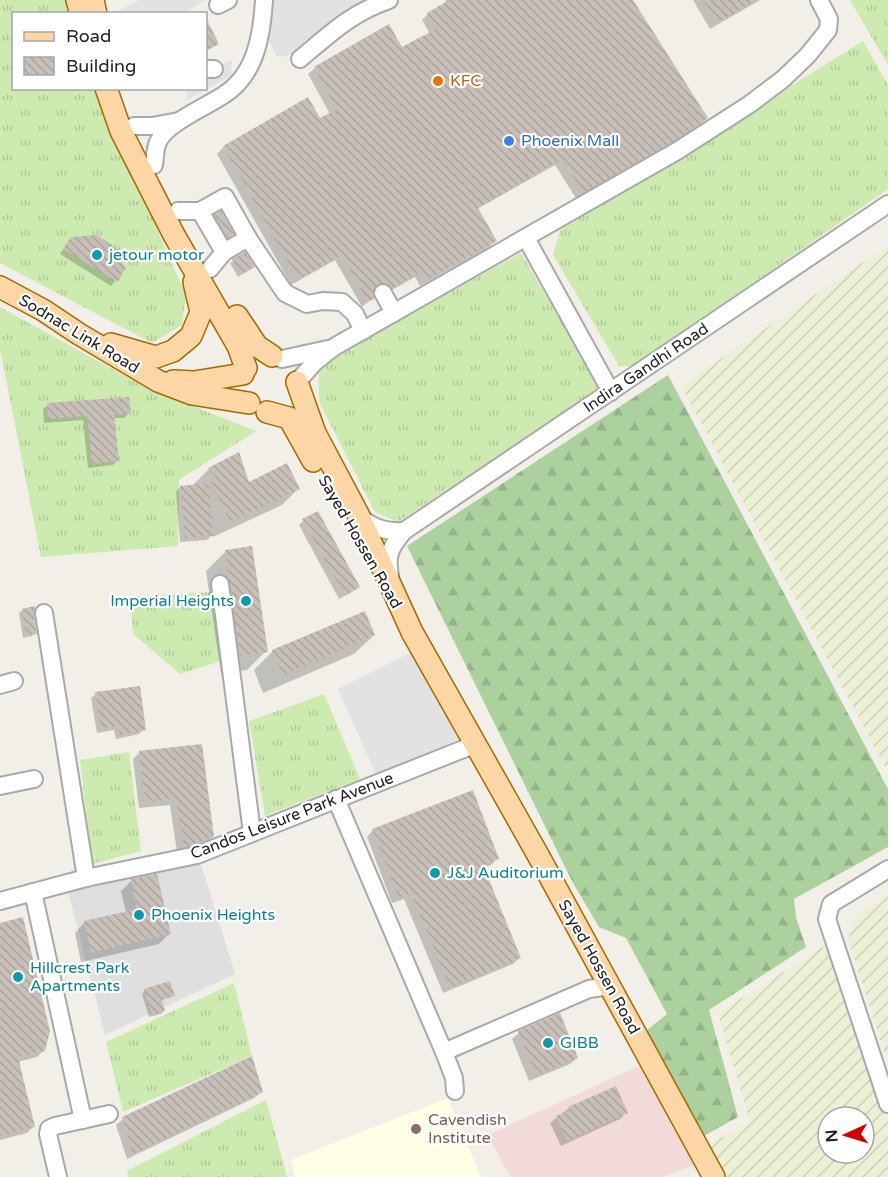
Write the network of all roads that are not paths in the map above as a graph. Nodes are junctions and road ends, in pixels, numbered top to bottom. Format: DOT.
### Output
graph roads {
  1 [pos="264,0"];
  2 [pos="389,0"];
  3 [pos="819,0"];
  4 [pos="300,59"];
  5 [pos="107,90"];
  6 [pos="121,90"];
  7 [pos="179,121"];
  8 [pos="134,126"];
  9 [pos="154,165"];
  10 [pos="888,204"];
  11 [pos="178,211"];
  12 [pos="200,212"];
  13 [pos="174,235"];
  14 [pos="248,237"];
  15 [pos="526,238"];
  16 [pos="224,252"];
  17 [pos="210,269"];
  18 [pos="0,287"];
  19 [pos="383,293"];
  20 [pos="394,313"];
  21 [pos="363,331"];
  22 [pos="79,334"];
  23 [pos="334,347"];
  24 [pos="277,357"];
  25 [pos="244,371"];
  26 [pos="158,381"];
  27 [pos="297,382"];
  28 [pos="611,392"];
  29 [pos="258,407"];
  30 [pos="359,516"];
  31 [pos="404,531"];
  32 [pos="220,584"];
  33 [pos="393,591"];
  34 [pos="44,613"];
  35 [pos="408,624"];
  36 [pos="476,744"];
  37 [pos="34,779"];
  38 [pos="0,786"];
  39 [pos="336,800"];
  40 [pos="252,833"];
  41 [pos="888,869"];
  42 [pos="86,878"];
  43 [pos="33,892"];
  44 [pos="0,901"];
  45 [pos="610,986"];
  46 [pos="444,1052"];
  47 [pos="884,1081"];
  48 [pos="455,1091"];
  49 [pos="888,1104"];
  50 [pos="109,1114"];
  51 [pos="82,1120"];
  52 [pos="58,1177"];
  53 [pos="714,1177"];
  1 -- 7 [label="street"];
  2 -- 4 [label="street"];
  3 -- 15 [label="street"];
  5 -- 13 [label="main road"];
  6 -- 8 [label="main road"];
  7 -- 8 [label="street"];
  7 -- 9 [label="street"];
  8 -- 9 [label="main road"];
  9 -- 11 [label="main road"];
  10 -- 28 [label="street, Indira Gandhi Road"];
  11 -- 12 [label="street"];
  11 -- 17 [label="main road"];
  12 -- 14 [label="street"];
  12 -- 16 [label="street"];
  13 -- 22 [label="main road"];
  13 -- 25 [label="main road"];
  14 -- 16 [label="street"];
  14 -- 21 [label="street"];
  15 -- 20 [label="street"];
  15 -- 28 [label="street"];
  16 -- 17 [label="street"];
  17 -- 24 [label="main road"];
  18 -- 22 [label="main road, Sodnac Link Road"];
  19 -- 20 [label="street"];
  20 -- 21 [label="street"];
  21 -- 23 [label="street"];
  22 -- 26 [label="main road, Sodnac Link Road"];
  23 -- 24 [label="street"];
  23 -- 27 [label="street"];
  24 -- 25 [label="main road"];
  24 -- 27 [label="main road"];
  25 -- 26 [label="main road, Sodnac Link Road"];
  25 -- 29 [label="main road"];
  26 -- 29 [label="main road, Sodnac Link Road"];
  27 -- 29 [label="main road"];
  27 -- 30 [label="main road, Sayed Hossen Road"];
  28 -- 31 [label="street, Indira Gandhi Road"];
  29 -- 35 [label="main road, Sayed Hossen Road"];
  30 -- 31 [label="street"];
  30 -- 33 [label="main road, Sayed Hossen Road"];
  31 -- 33 [label="street, Indira Gandhi Road"];
  32 -- 40 [label="street"];
  33 -- 35 [label="main road, Sayed Hossen Road"];
  34 -- 42 [label="street"];
  35 -- 36 [label="main road, Sayed Hossen Road"];
  36 -- 39 [label="street, Candos Leisure Park Avenue"];
  36 -- 45 [label="main road, Sayed Hossen Road"];
  37 -- 38 [label="street"];
  39 -- 40 [label="street, Candos Leisure Park Avenue"];
  39 -- 46 [label="street"];
  40 -- 42 [label="street, Candos Leisure Park Avenue"];
  41 -- 47 [label="street"];
  42 -- 43 [label="street, Candos Leisure Park Avenue"];
  43 -- 44 [label="street, Candos Leisure Park Avenue"];
  43 -- 51 [label="street"];
  45 -- 46 [label="street"];
  45 -- 53 [label="main road, Sayed Hossen Road"];
  46 -- 48 [label="street"];
  47 -- 49 [label="street"];
  50 -- 51 [label="street"];
  51 -- 52 [label="street"];
}
